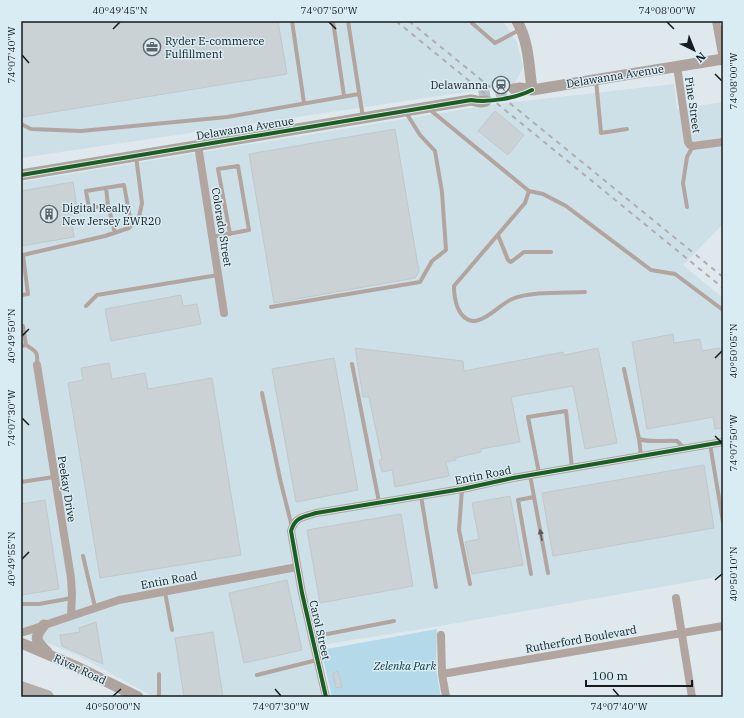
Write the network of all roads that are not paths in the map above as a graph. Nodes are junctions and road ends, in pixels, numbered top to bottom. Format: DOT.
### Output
graph roads {
  1 [pos="292,21"];
  2 [pos="332,21"];
  3 [pos="348,21"];
  4 [pos="716,21"];
  5 [pos="472,23"];
  6 [pos="519,25"];
  7 [pos="723,59"];
  8 [pos="677,66"];
  9 [pos="596,79"];
  10 [pos="532,90"];
  11 [pos="518,92"];
  12 [pos="359,94"];
  13 [pos="344,96"];
  14 [pos="477,97"];
  15 [pos="304,103"];
  16 [pos="427,107"];
  17 [pos="405,111"];
  18 [pos="363,118"];
  19 [pos="21,124"];
  20 [pos="627,129"];
  21 [pos="723,142"];
  22 [pos="198,145"];
  23 [pos="692,146"];
  24 [pos="136,156"];
  25 [pos="21,175"];
  26 [pos="106,188"];
  27 [pos="529,191"];
  28 [pos="108,205"];
  29 [pos="687,207"];
  30 [pos="134,222"];
  31 [pos="115,233"];
  32 [pos="230,234"];
  33 [pos="498,235"];
  34 [pos="212,237"];
  35 [pos="551,252"];
  36 [pos="22,254"];
  37 [pos="218,275"];
  38 [pos="585,292"];
  39 [pos="21,295"];
  40 [pos="86,306"];
  41 [pos="271,307"];
  42 [pos="723,310"];
  43 [pos="224,313"];
  44 [pos="21,326"];
  45 [pos="23,346"];
  46 [pos="352,364"];
  47 [pos="37,365"];
  48 [pos="624,369"];
  49 [pos="262,393"];
  50 [pos="639,439"];
  51 [pos="723,442"];
  52 [pos="710,444"];
  53 [pos="684,449"];
  54 [pos="641,456"];
  55 [pos="572,468"];
  56 [pos="539,474"];
  57 [pos="530,475"];
  58 [pos="54,477"];
  59 [pos="21,482"];
  60 [pos="462,489"];
  61 [pos="421,495"];
  62 [pos="534,497"];
  63 [pos="379,502"];
  64 [pos="723,522"];
  65 [pos="292,527"];
  66 [pos="83,556"];
  67 [pos="297,567"];
  68 [pos="548,573"];
  69 [pos="532,574"];
  70 [pos="470,584"];
  71 [pos="436,587"];
  72 [pos="165,592"];
  73 [pos="72,598"];
  74 [pos="676,598"];
  75 [pos="21,604"];
  76 [pos="96,607"];
  77 [pos="71,616"];
  78 [pos="394,621"];
  79 [pos="44,625"];
  80 [pos="723,626"];
  81 [pos="172,630"];
  82 [pos="21,633"];
  83 [pos="682,633"];
  84 [pos="441,635"];
  85 [pos="312,637"];
  86 [pos="21,643"];
  87 [pos="49,654"];
  88 [pos="317,660"];
  89 [pos="158,674"];
  90 [pos="442,674"];
  91 [pos="257,675"];
  92 [pos="21,688"];
  93 [pos="21,694"];
  94 [pos="28,697"];
  95 [pos="47,697"];
  96 [pos="138,697"];
  97 [pos="158,697"];
  98 [pos="326,697"];
  99 [pos="446,697"];
  100 [pos="692,697"];
  1 -- 15 [label="lane"];
  2 -- 13 [label="lane"];
  3 -- 12 [label="lane"];
  4 -- 7 [label="street"];
  5 -- 6 [label="lane"];
  6 -- 10 [label="street"];
  7 -- 8 [label="street, Delawanna Avenue"];
  8 -- 9 [label="street, Delawanna Avenue"];
  8 -- 23 [label="street, Pine Street"];
  9 -- 10 [label="street, Delawanna Avenue"];
  9 -- 20 [label="lane"];
  10 -- 11 [label="street, Delawanna Avenue"];
  12 -- 13 [label="lane"];
  12 -- 18 [label="lane"];
  13 -- 15 [label="lane"];
  14 -- 16 [label="street, Delawanna Avenue"];
  15 -- 19 [label="lane"];
  16 -- 17 [label="street, Delawanna Avenue"];
  16 -- 27 [label="lane"];
  17 -- 18 [label="street, Delawanna Avenue"];
  17 -- 41 [label="lane"];
  18 -- 22 [label="street, Delawanna Avenue"];
  21 -- 23 [label="street"];
  22 -- 24 [label="street, Delawanna Avenue"];
  22 -- 34 [label="street, Colorado Street"];
  23 -- 29 [label="lane"];
  24 -- 25 [label="street, Delawanna Avenue"];
  24 -- 30 [label="lane"];
  26 -- 28 [label="lane"];
  26 -- 28 [label="lane"];
  26 -- 30 [label="lane"];
  27 -- 33 [label="lane"];
  27 -- 42 [label="lane"];
  28 -- 31 [label="lane"];
  30 -- 31 [label="lane"];
  31 -- 36 [label="lane"];
  32 -- 32 [label="lane"];
  32 -- 34 [label="lane"];
  33 -- 35 [label="lane"];
  33 -- 38 [label="lane"];
  34 -- 37 [label="street, Colorado Street"];
  36 -- 39 [label="lane"];
  37 -- 40 [label="lane"];
  37 -- 43 [label="street, Colorado Street"];
  44 -- 45 [label="lane"];
  45 -- 47 [label="lane"];
  46 -- 63 [label="lane"];
  47 -- 58 [label="street, Peekay Drive"];
  48 -- 50 [label="lane"];
  49 -- 65 [label="lane"];
  50 -- 53 [label="lane"];
  50 -- 54 [label="lane"];
  51 -- 52 [label="street, Entin Road"];
  52 -- 53 [label="street, Entin Road"];
  52 -- 64 [label="lane"];
  53 -- 54 [label="street, Entin Road"];
  54 -- 55 [label="street, Entin Road"];
  55 -- 56 [label="street, Entin Road"];
  55 -- 56 [label="lane"];
  56 -- 57 [label="street, Entin Road"];
  57 -- 60 [label="street, Entin Road"];
  57 -- 62 [label="lane"];
  58 -- 59 [label="lane"];
  58 -- 73 [label="street, Peekay Drive"];
  60 -- 61 [label="street, Entin Road"];
  60 -- 70 [label="lane"];
  61 -- 63 [label="street, Entin Road"];
  61 -- 71 [label="lane"];
  68 -- 62 [label="lane, one-way"];
  62 -- 69 [label="lane"];
  63 -- 65 [label="street, Entin Road"];
  65 -- 67 [label="street"];
  66 -- 76 [label="lane"];
  67 -- 72 [label="street, Entin Road"];
  67 -- 85 [label="street, Carol Street"];
  72 -- 76 [label="street, Entin Road"];
  72 -- 81 [label="lane"];
  73 -- 75 [label="lane"];
  73 -- 77 [label="street, Peekay Drive"];
  74 -- 83 [label="street"];
  76 -- 77 [label="street, Entin Road"];
  77 -- 79 [label="street, Entin Road"];
  78 -- 85 [label="lane"];
  79 -- 82 [label="street, Entin Road"];
  79 -- 87 [label="street"];
  80 -- 83 [label="street, Rutherford Boulevard"];
  83 -- 90 [label="street, Rutherford Boulevard"];
  83 -- 100 [label="street"];
  84 -- 90 [label="street"];
  85 -- 88 [label="street, Carol Street"];
  86 -- 87 [label="street, River Road"];
  87 -- 96 [label="street, River Road"];
  88 -- 91 [label="lane"];
  88 -- 98 [label="street, Carol Street"];
  89 -- 97 [label="lane"];
  90 -- 99 [label="street"];
  92 -- 95 [label="highway"];
  93 -- 94 [label="highway"];
}
